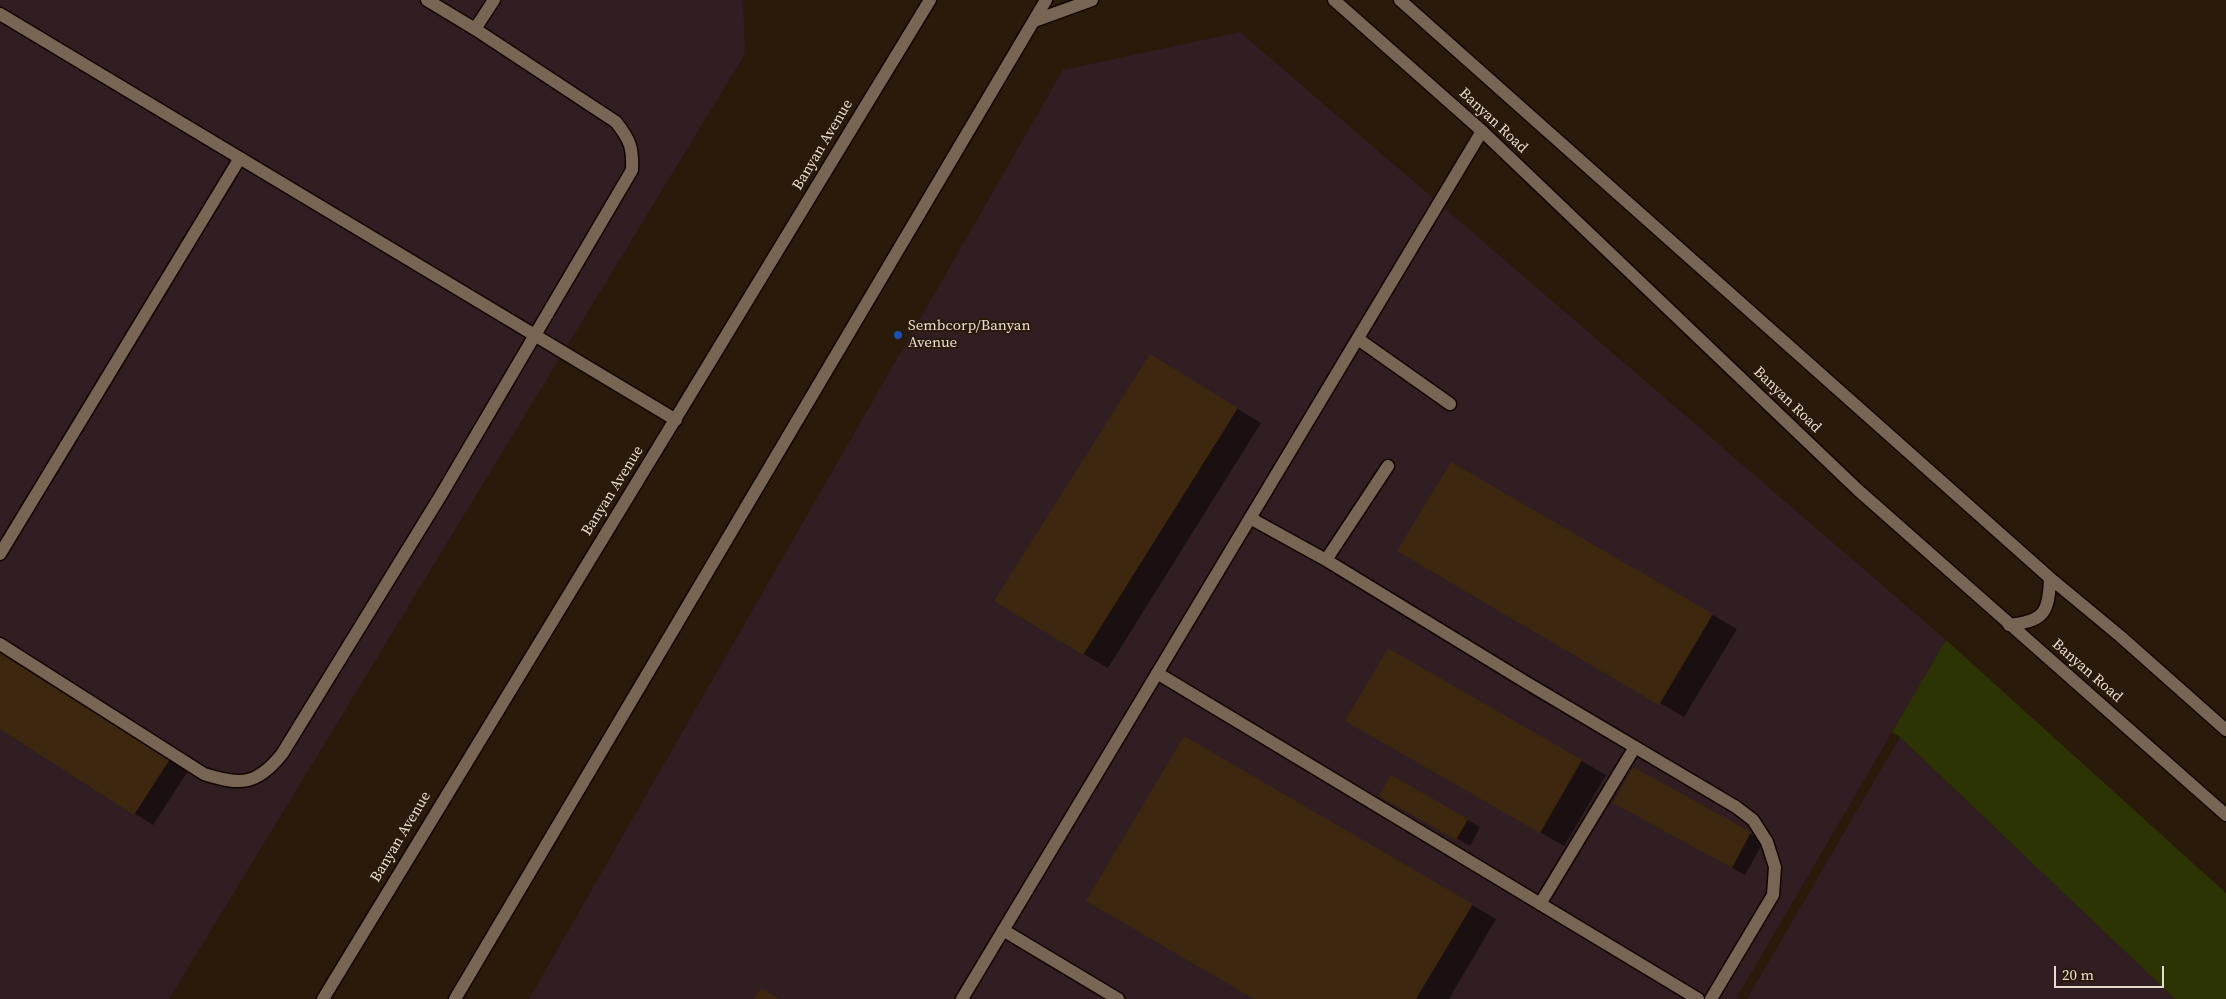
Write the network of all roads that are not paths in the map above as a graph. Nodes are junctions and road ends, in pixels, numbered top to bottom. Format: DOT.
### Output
graph roads {
  1 [pos="427,0"];
  2 [pos="494,0"];
  3 [pos="930,0"];
  4 [pos="1046,0"];
  5 [pos="1092,0"];
  6 [pos="1334,0"];
  7 [pos="1400,0"];
  8 [pos="0,14"];
  9 [pos="1034,21"];
  10 [pos="475,30"];
  11 [pos="1482,132"];
  12 [pos="240,158"];
  13 [pos="536,336"];
  14 [pos="1358,339"];
  15 [pos="1450,404"];
  16 [pos="676,420"];
  17 [pos="1388,466"];
  18 [pos="1250,518"];
  19 [pos="0,554"];
  20 [pos="1326,560"];
  21 [pos="2050,578"];
  22 [pos="2009,625"];
  23 [pos="0,644"];
  24 [pos="1157,673"];
  25 [pos="2226,730"];
  26 [pos="1635,747"];
  27 [pos="2226,815"];
  28 [pos="1540,904"];
  29 [pos="1003,930"];
  30 [pos="323,999"];
  31 [pos="455,999"];
  32 [pos="962,999"];
  33 [pos="1118,999"];
  34 [pos="1698,999"];
  35 [pos="1711,999"];
  1 -- 10 [label="street"];
  2 -- 10 [label="street"];
  3 -- 16 [label="street, Banyan Avenue"];
  4 -- 9 [label="street"];
  5 -- 9 [label="street"];
  6 -- 11 [label="street, Banyan Road"];
  7 -- 21 [label="street, Banyan Road"];
  8 -- 12 [label="street"];
  9 -- 31 [label="street"];
  10 -- 13 [label="street"];
  11 -- 14 [label="street"];
  11 -- 22 [label="street, Banyan Road"];
  12 -- 13 [label="street"];
  12 -- 19 [label="street"];
  13 -- 16 [label="street"];
  13 -- 23 [label="street"];
  14 -- 15 [label="street"];
  14 -- 18 [label="street"];
  16 -- 30 [label="street, Banyan Avenue"];
  17 -- 20 [label="street"];
  18 -- 20 [label="street"];
  18 -- 24 [label="street"];
  20 -- 26 [label="street"];
  21 -- 22 [label="street"];
  21 -- 25 [label="street, Banyan Road"];
  22 -- 27 [label="street, Banyan Road"];
  24 -- 28 [label="street"];
  24 -- 29 [label="street"];
  26 -- 28 [label="street"];
  26 -- 35 [label="street"];
  28 -- 34 [label="street"];
  29 -- 32 [label="street"];
  29 -- 33 [label="street"];
}
